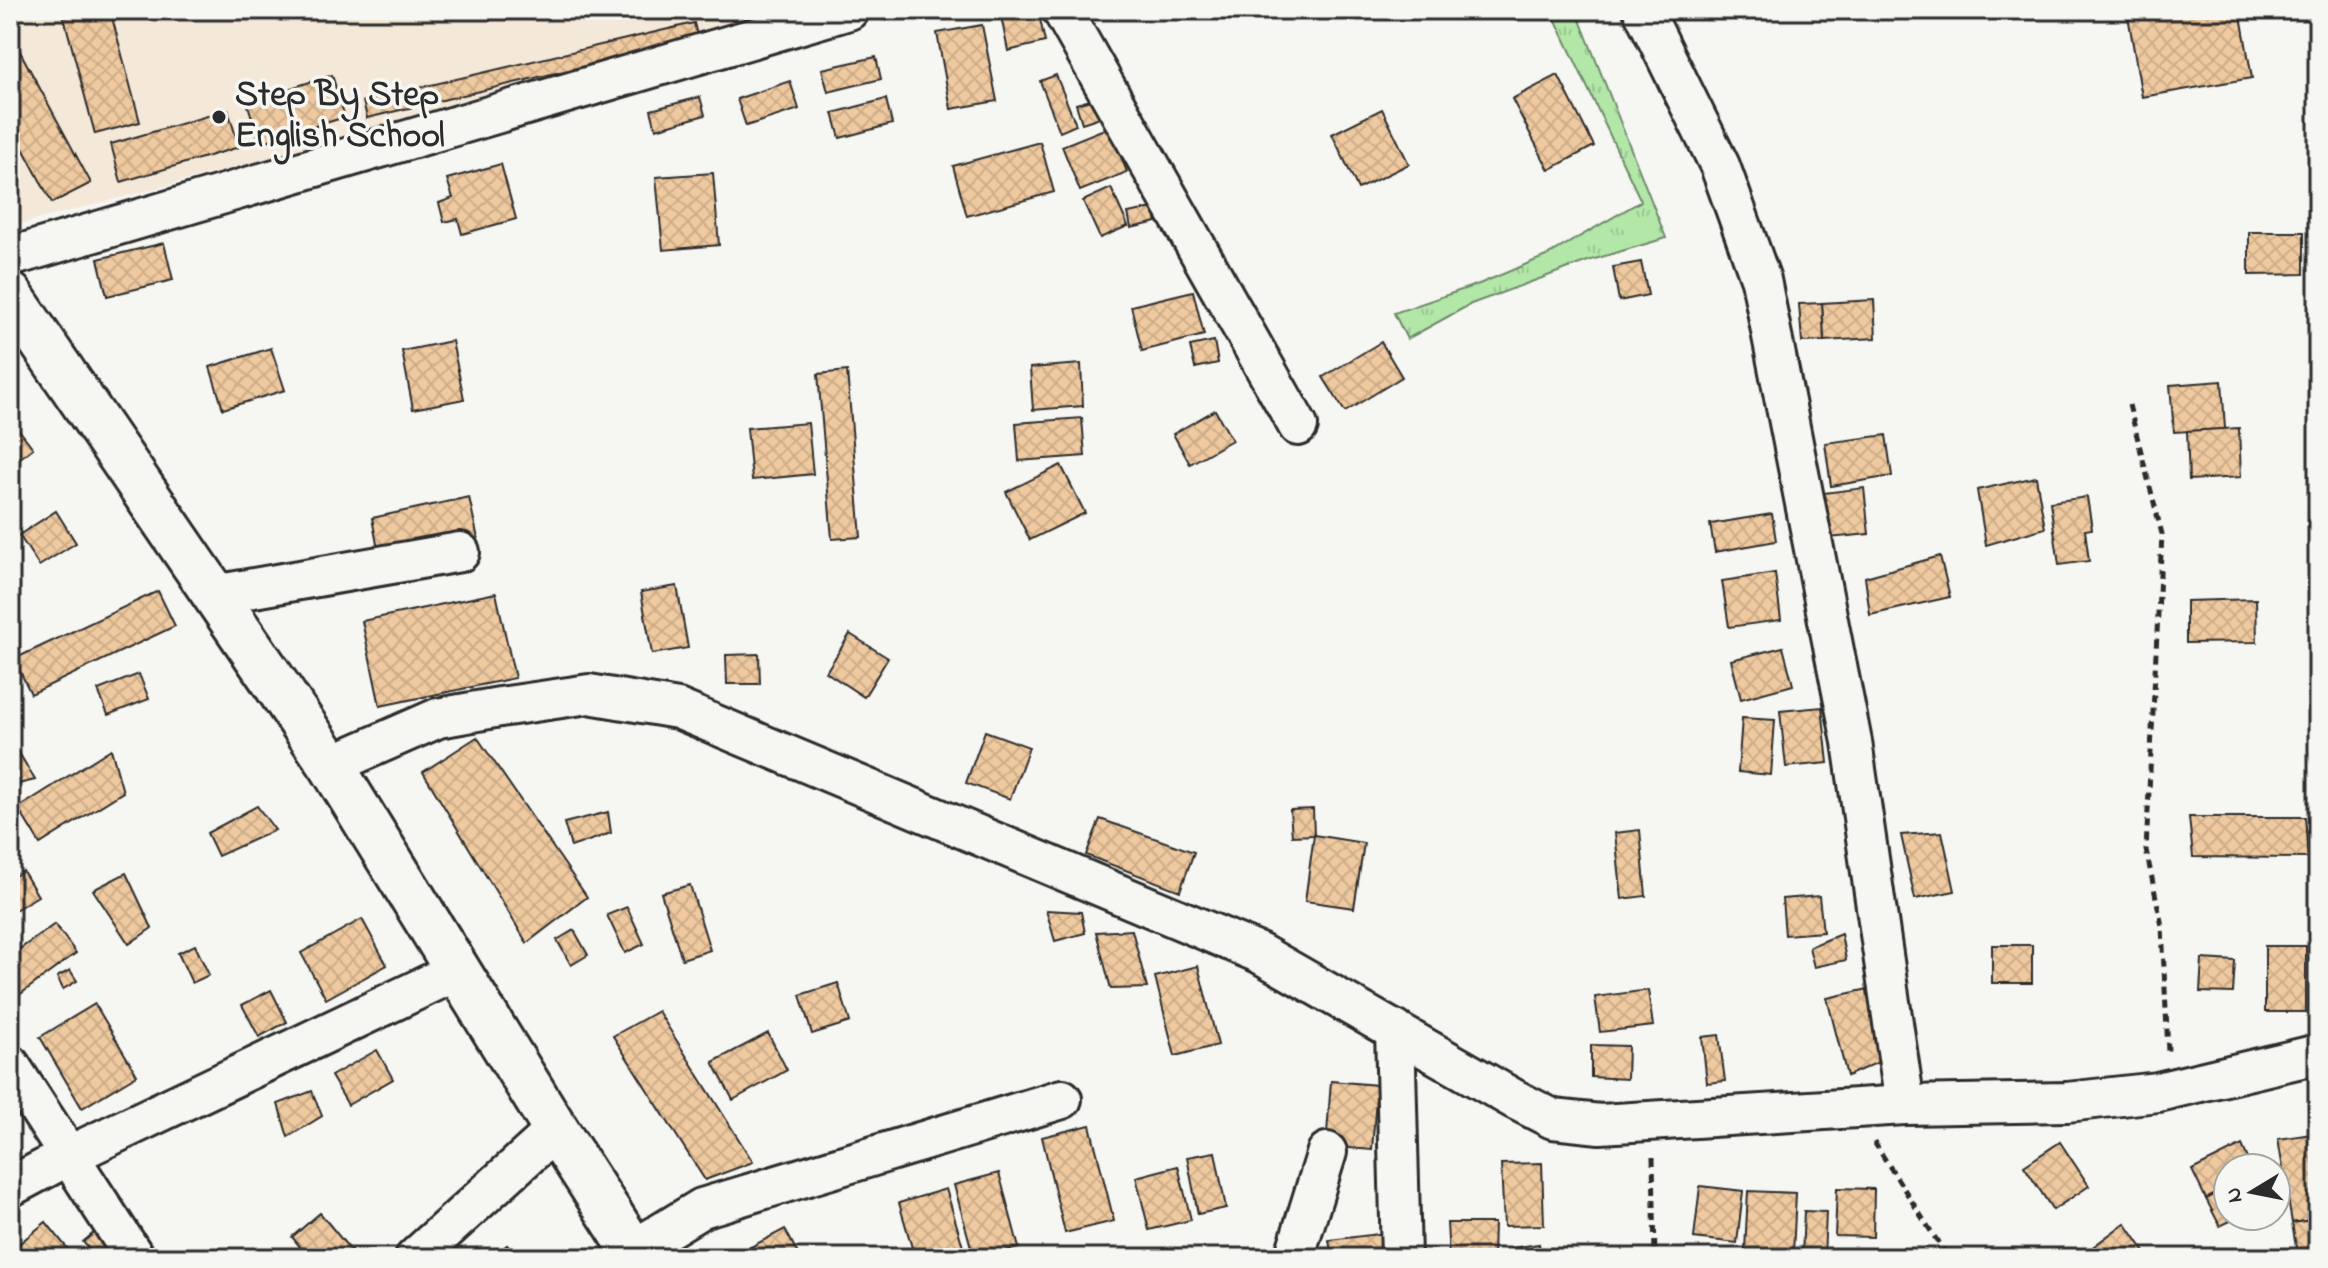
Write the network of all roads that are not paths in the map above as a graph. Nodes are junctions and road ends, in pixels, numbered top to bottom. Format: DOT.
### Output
graph roads {
  1 [pos="849,10"];
  2 [pos="1062,10"];
  3 [pos="1643,10"];
  4 [pos="10,257"];
  5 [pos="10,295"];
  6 [pos="1298,426"];
  7 [pos="460,552"];
  8 [pos="214,595"];
  9 [pos="331,765"];
  10 [pos="457,971"];
  11 [pos="1395,1030"];
  12 [pos="2318,1054"];
  13 [pos="10,1065"];
  14 [pos="1062,1099"];
  15 [pos="1905,1105"];
  16 [pos="556,1130"];
  17 [pos="1327,1152"];
  18 [pos="70,1155"];
  19 [pos="10,1187"];
  20 [pos="636,1254"];
  21 [pos="135,1258"];
  22 [pos="415,1258"];
  23 [pos="1294,1258"];
  24 [pos="1401,1258"];
  1 -- 4 [label="street"];
  2 -- 6 [label="street"];
  3 -- 15 [label="street"];
  5 -- 8 [label="main road"];
  7 -- 8 [label="street"];
  8 -- 9 [label="main road"];
  9 -- 10 [label="main road"];
  9 -- 11 [label="street"];
  10 -- 16 [label="main road"];
  10 -- 18 [label="street"];
  11 -- 15 [label="street"];
  11 -- 24 [label="street"];
  12 -- 15 [label="street"];
  13 -- 18 [label="street"];
  14 -- 20 [label="street"];
  16 -- 20 [label="main road"];
  16 -- 22 [label="street"];
  17 -- 23 [label="street"];
  18 -- 19 [label="street"];
  18 -- 21 [label="street"];
}
